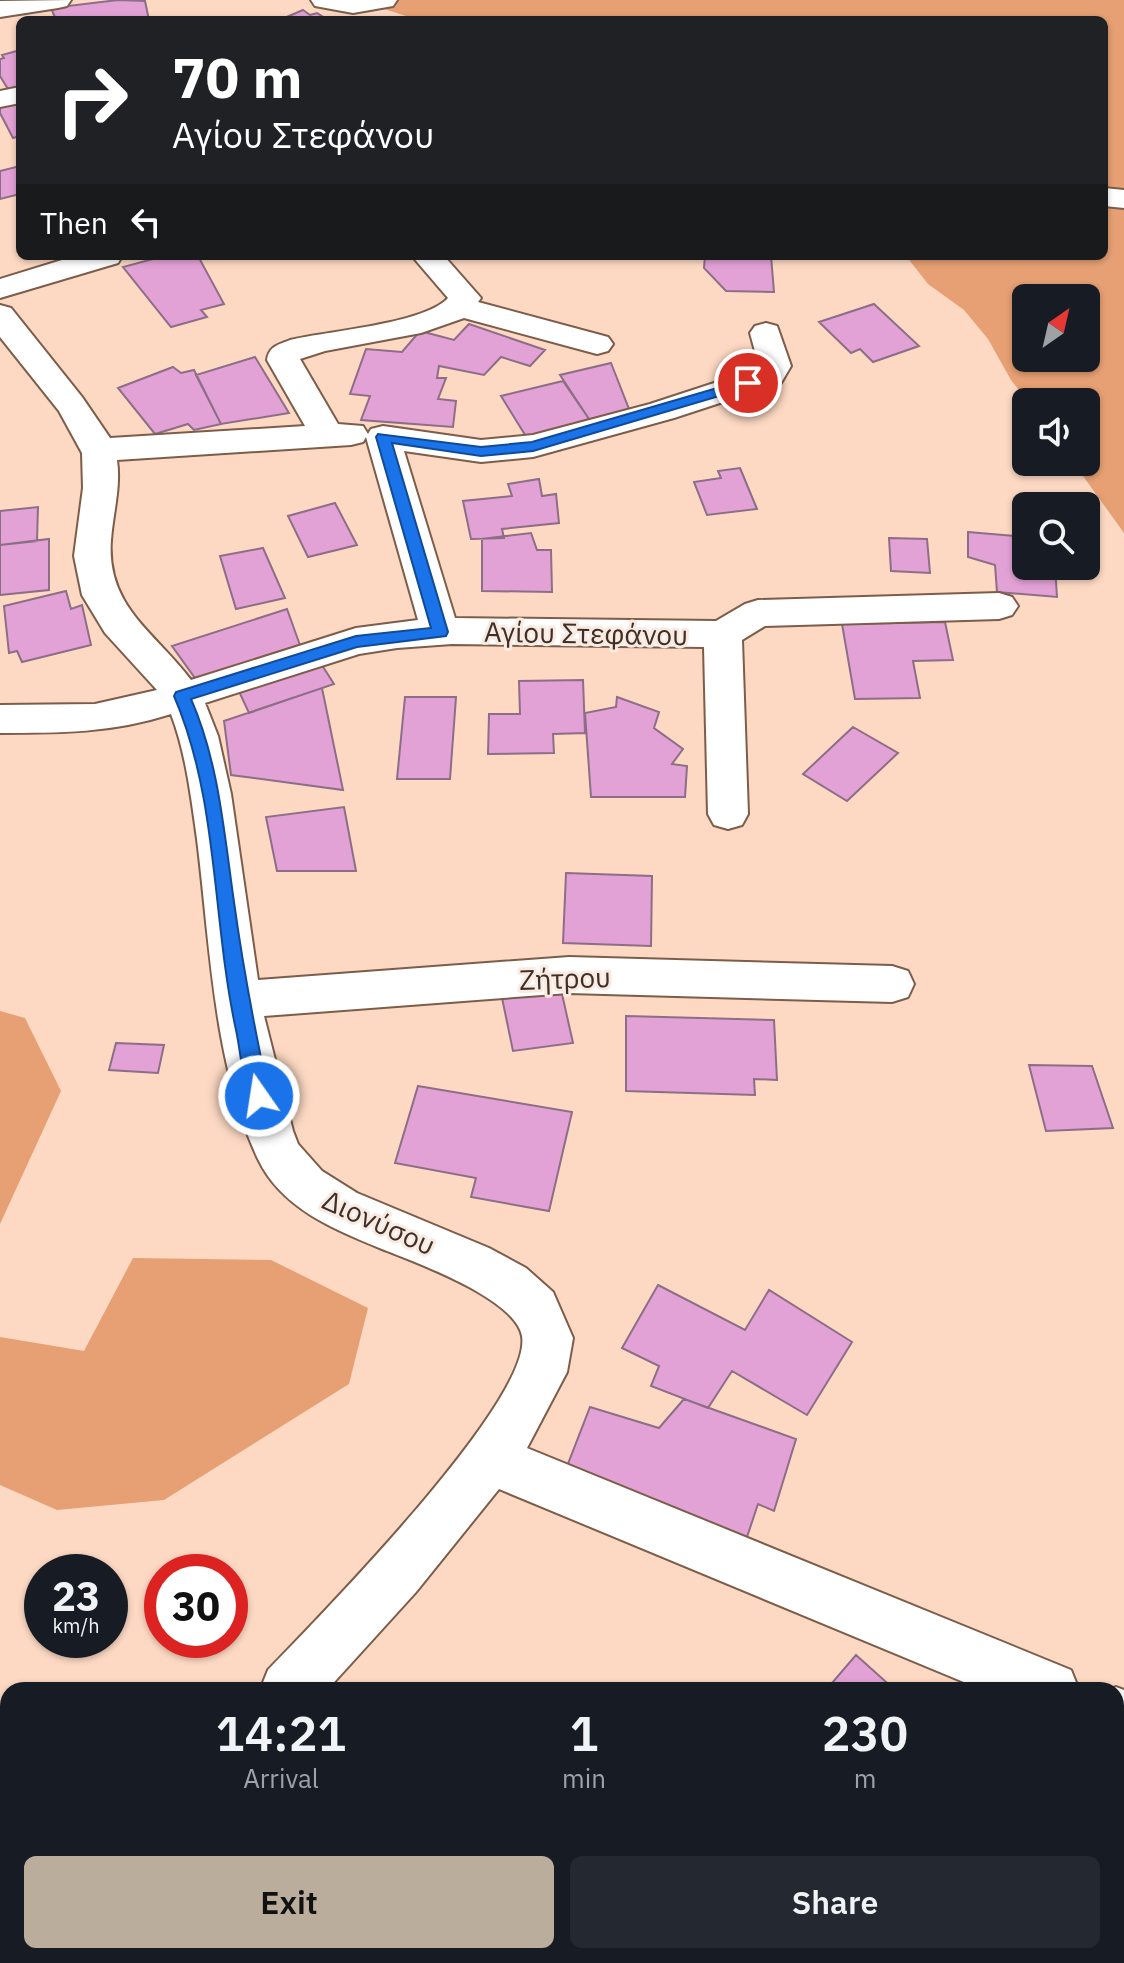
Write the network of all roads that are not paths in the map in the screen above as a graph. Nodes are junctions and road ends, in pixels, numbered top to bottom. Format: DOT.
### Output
graph roads {
  1 [pos="58,0"];
  2 [pos="324,0"];
  3 [pos="384,0"];
  4 [pos="353,5"];
  5 [pos="10,12"];
  6 [pos="387,16"];
  7 [pos="94,260"];
  8 [pos="431,260"];
  9 [pos="0,289"];
  10 [pos="460,307"];
  11 [pos="0,315"];
  12 [pos="766,333"];
  13 [pos="597,344"];
  14 [pos="327,435"];
  15 [pos="383,437"];
  16 [pos="98,450"];
  17 [pos="999,606"];
  18 [pos="440,632"];
  19 [pos="723,634"];
  20 [pos="182,696"];
  21 [pos="0,719"];
  22 [pos="728,814"];
  23 [pos="892,984"];
  24 [pos="238,1000"];
  25 [pos="490,1459"];
  26 [pos="295,1682"];
  27 [pos="1032,1682"];
  1 -- 5 [label="street"];
  2 -- 4 [label="street"];
  3 -- 4 [label="street"];
  4 -- 6 [label="street"];
  7 -- 9 [label="street"];
  8 -- 10 [label="street"];
  10 -- 13 [label="street"];
  10 -- 14 [label="street"];
  11 -- 16 [label="street"];
  12 -- 15 [label="street"];
  14 -- 15 [label="street"];
  14 -- 16 [label="street"];
  15 -- 18 [label="street"];
  16 -- 20 [label="street, Διονύσου"];
  17 -- 19 [label="street"];
  18 -- 19 [label="street, Αγίου Στεφάνου"];
  18 -- 20 [label="street, Αγίου Στεφάνου"];
  19 -- 22 [label="street, Αγίου Στεφάνου"];
  20 -- 21 [label="street, Αγίου Στεφάνου"];
  20 -- 24 [label="street, Διονύσου"];
  23 -- 24 [label="street, Ζήτρου"];
  24 -- 25 [label="street, Διονύσου"];
  25 -- 26 [label="street, Διονύσου"];
  25 -- 27 [label="street"];
}
